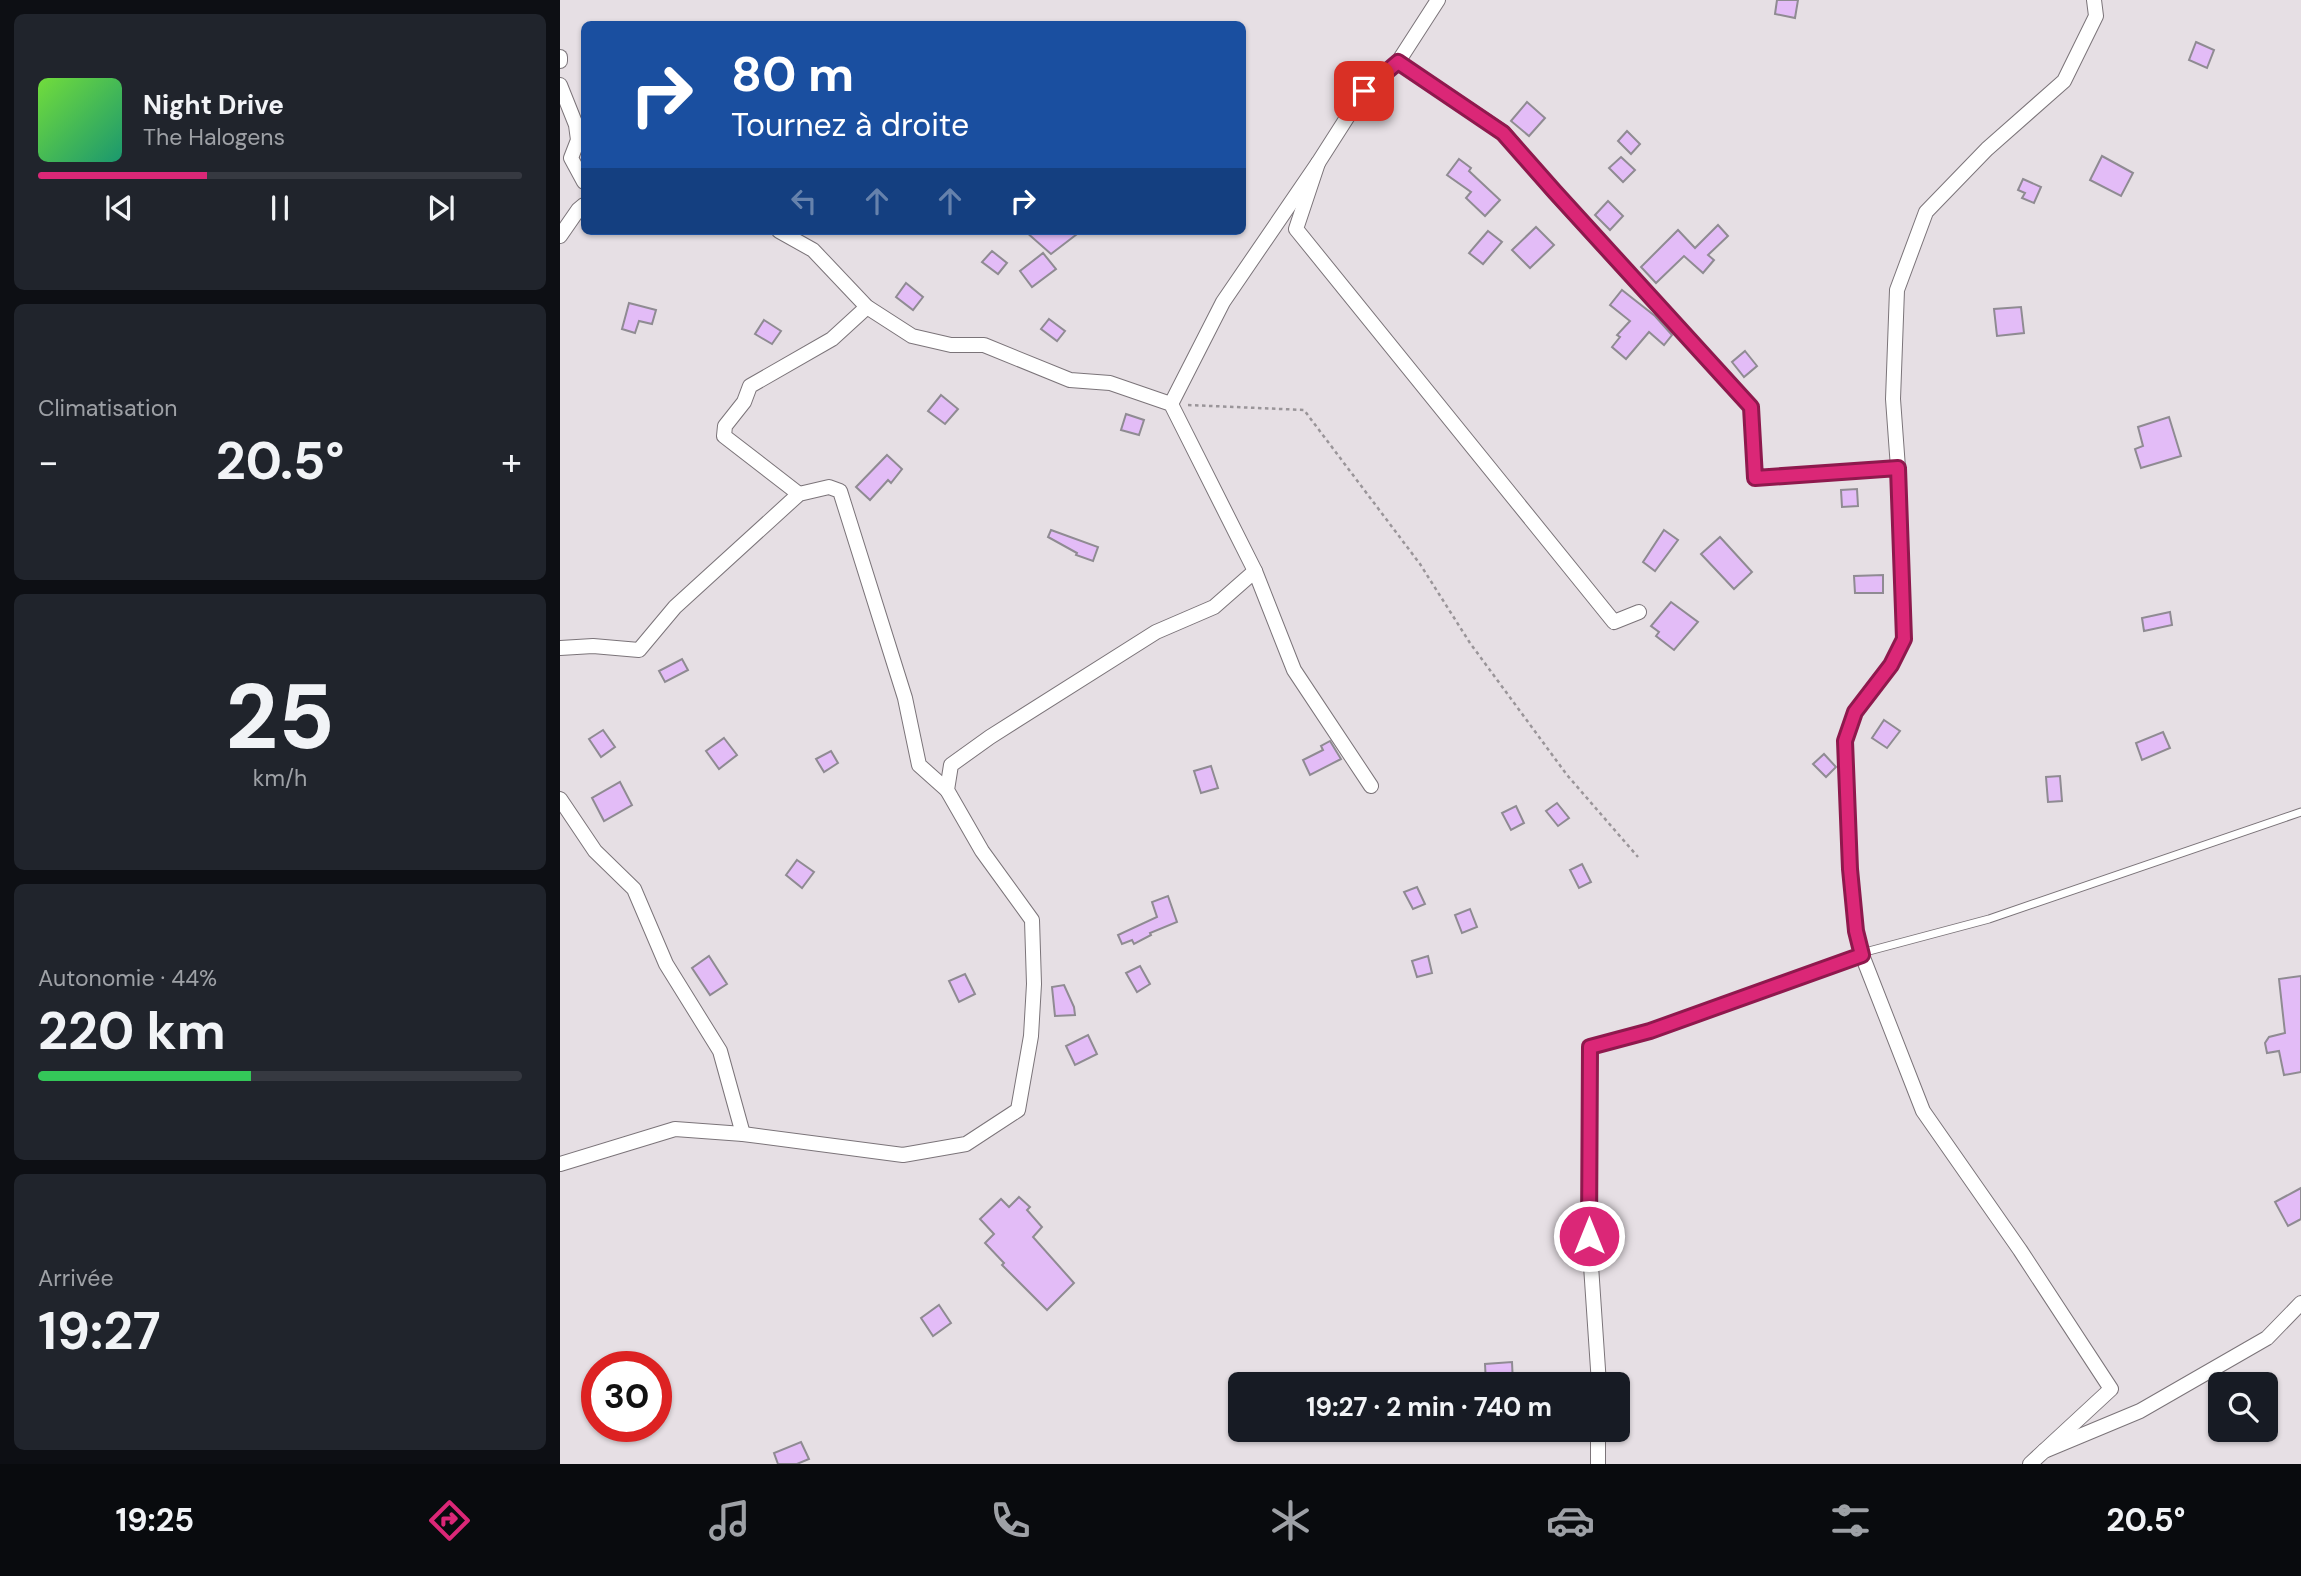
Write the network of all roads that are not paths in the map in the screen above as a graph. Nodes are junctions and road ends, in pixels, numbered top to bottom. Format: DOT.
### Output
graph roads {
  1 [pos="1438,0"];
  2 [pos="2094,0"];
  3 [pos="1398,62"];
  4 [pos="560,85"];
  5 [pos="1318,163"];
  6 [pos="581,176"];
  7 [pos="581,208"];
  8 [pos="786,235"];
  9 [pos="560,236"];
  10 [pos="867,307"];
  11 [pos="1171,404"];
  12 [pos="1898,468"];
  13 [pos="799,494"];
  14 [pos="1255,571"];
  15 [pos="1639,612"];
  16 [pos="560,648"];
  17 [pos="1371,786"];
  18 [pos="947,790"];
  19 [pos="560,799"];
  20 [pos="2301,812"];
  21 [pos="1862,955"];
  22 [pos="743,1134"];
  23 [pos="560,1164"];
  24 [pos="2301,1303"];
  25 [pos="1598,1372"];
  26 [pos="1598,1442"];
  27 [pos="2044,1451"];
  28 [pos="1598,1464"];
  29 [pos="2030,1464"];
  1 -- 3 [label="street"];
  2 -- 12 [label="street"];
  3 -- 5 [label="street"];
  3 -- 12 [label="street"];
  4 -- 6 [label="street"];
  5 -- 11 [label="street"];
  5 -- 15 [label="street"];
  7 -- 9 [label="street"];
  8 -- 10 [label="street"];
  10 -- 11 [label="street"];
  10 -- 13 [label="street"];
  11 -- 14 [label="street"];
  12 -- 21 [label="street"];
  13 -- 16 [label="street"];
  13 -- 18 [label="street"];
  14 -- 17 [label="street"];
  14 -- 18 [label="street"];
  18 -- 22 [label="street"];
  19 -- 22 [label="street"];
  20 -- 21 [label="lane"];
  21 -- 25 [label="street"];
  21 -- 27 [label="street"];
  22 -- 23 [label="street"];
  24 -- 27 [label="street"];
  26 -- 28 [label="street"];
  27 -- 29 [label="street"];
}
